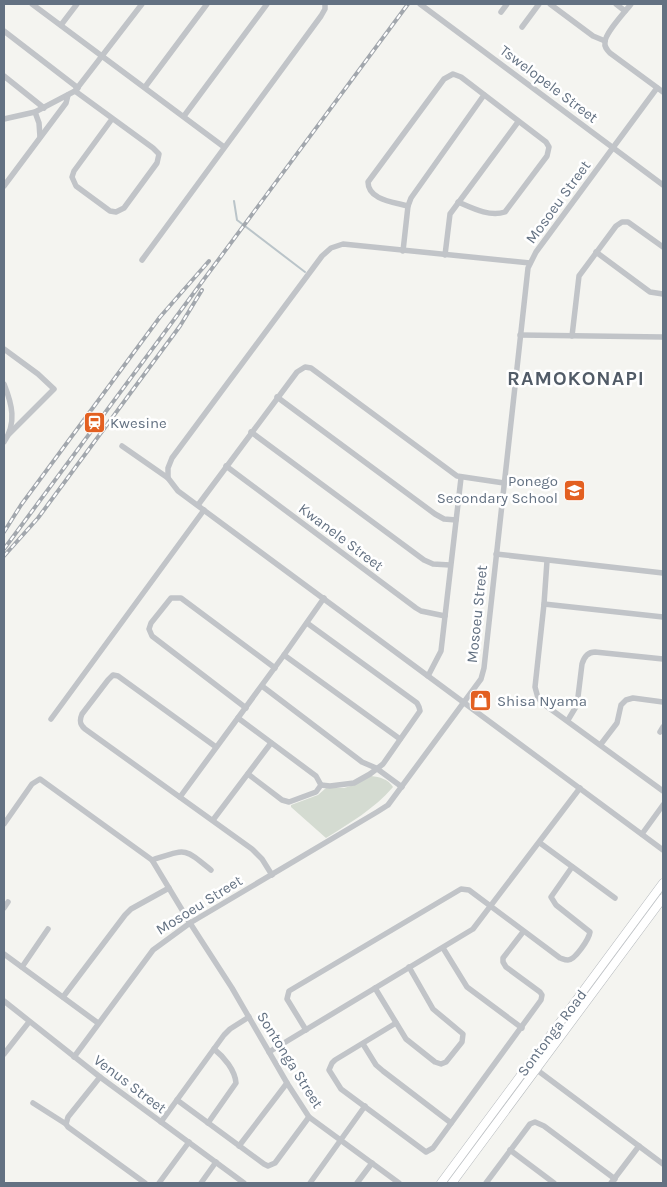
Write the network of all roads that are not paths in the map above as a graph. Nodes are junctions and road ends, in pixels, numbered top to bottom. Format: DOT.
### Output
graph roads {
  1 [pos="32,4"];
  2 [pos="77,4"];
  3 [pos="142,4"];
  4 [pos="207,4"];
  5 [pos="267,4"];
  6 [pos="325,4"];
  7 [pos="420,4"];
  8 [pos="506,4"];
  9 [pos="539,4"];
  10 [pos="550,4"];
  11 [pos="616,4"];
  12 [pos="631,4"];
  13 [pos="626,11"];
  14 [pos="501,12"];
  15 [pos="61,25"];
  16 [pos="522,27"];
  17 [pos="4,31"];
  18 [pos="605,41"];
  19 [pos="102,57"];
  20 [pos="4,76"];
  21 [pos="145,87"];
  22 [pos="657,88"];
  23 [pos="76,89"];
  24 [pos="663,92"];
  25 [pos="68,95"];
  26 [pos="484,95"];
  27 [pos="44,108"];
  28 [pos="35,112"];
  29 [pos="184,116"];
  30 [pos="112,119"];
  31 [pos="4,120"];
  32 [pos="518,122"];
  33 [pos="40,136"];
  34 [pos="224,147"];
  35 [pos="614,148"];
  36 [pos="663,185"];
  37 [pos="4,186"];
  38 [pos="458,202"];
  39 [pos="408,206"];
  40 [pos="663,247"];
  41 [pos="403,251"];
  42 [pos="596,252"];
  43 [pos="445,255"];
  44 [pos="142,260"];
  45 [pos="530,263"];
  46 [pos="663,294"];
  47 [pos="520,335"];
  48 [pos="572,336"];
  49 [pos="663,337"];
  50 [pos="4,349"];
  51 [pos="4,384"];
  52 [pos="277,397"];
  53 [pos="251,432"];
  54 [pos="8,434"];
  55 [pos="4,442"];
  56 [pos="122,446"];
  57 [pos="226,466"];
  58 [pos="168,478"];
  59 [pos="461,478"];
  60 [pos="504,484"];
  61 [pos="198,505"];
  62 [pos="204,510"];
  63 [pos="456,520"];
  64 [pos="496,554"];
  65 [pos="547,561"];
  66 [pos="450,565"];
  67 [pos="663,573"];
  68 [pos="324,598"];
  69 [pos="544,604"];
  70 [pos="445,616"];
  71 [pos="663,617"];
  72 [pos="307,623"];
  73 [pos="284,656"];
  74 [pos="663,659"];
  75 [pos="275,668"];
  76 [pos="428,676"];
  77 [pos="262,686"];
  78 [pos="663,702"];
  79 [pos="464,703"];
  80 [pos="246,708"];
  81 [pos="238,718"];
  82 [pos="51,719"];
  83 [pos="568,720"];
  84 [pos="400,740"];
  85 [pos="270,743"];
  86 [pos="601,744"];
  87 [pos="216,747"];
  88 [pos="376,768"];
  89 [pos="248,774"];
  90 [pos="321,785"];
  91 [pos="402,787"];
  92 [pos="580,788"];
  93 [pos="663,791"];
  94 [pos="180,797"];
  95 [pos="663,805"];
  96 [pos="213,820"];
  97 [pos="4,824"];
  98 [pos="642,834"];
  99 [pos="540,843"];
  100 [pos="663,850"];
  101 [pos="152,860"];
  102 [pos="572,867"];
  103 [pos="211,870"];
  104 [pos="272,875"];
  105 [pos="663,883"];
  106 [pos="169,888"];
  107 [pos="615,898"];
  108 [pos="663,898"];
  109 [pos="8,902"];
  110 [pos="491,907"];
  111 [pos="4,908"];
  112 [pos="190,923"];
  113 [pos="48,929"];
  114 [pos="523,932"];
  115 [pos="443,948"];
  116 [pos="4,954"];
  117 [pos="22,967"];
  118 [pos="409,968"];
  119 [pos="375,988"];
  120 [pos="64,997"];
  121 [pos="4,1001"];
  122 [pos="249,1017"];
  123 [pos="30,1022"];
  124 [pos="98,1023"];
  125 [pos="396,1023"];
  126 [pos="522,1028"];
  127 [pos="306,1030"];
  128 [pos="363,1044"];
  129 [pos="214,1049"];
  130 [pos="270,1052"];
  131 [pos="4,1054"];
  132 [pos="74,1057"];
  133 [pos="529,1064"];
  134 [pos="536,1069"];
  135 [pos="100,1077"];
  136 [pos="287,1083"];
  137 [pos="177,1100"];
  138 [pos="34,1103"];
  139 [pos="365,1106"];
  140 [pos="308,1117"];
  141 [pos="161,1122"];
  142 [pos="208,1123"];
  143 [pos="451,1123"];
  144 [pos="66,1124"];
  145 [pos="340,1140"];
  146 [pos="189,1142"];
  147 [pos="239,1146"];
  148 [pos="639,1146"];
  149 [pos="510,1150"];
  150 [pos="216,1162"];
  151 [pos="372,1163"];
  152 [pos="663,1164"];
  153 [pos="613,1181"];
  154 [pos="145,1183"];
  155 [pos="159,1183"];
  156 [pos="201,1183"];
  157 [pos="244,1183"];
  158 [pos="310,1183"];
  159 [pos="358,1183"];
  160 [pos="399,1183"];
  161 [pos="441,1183"];
  162 [pos="452,1183"];
  163 [pos="487,1183"];
  164 [pos="554,1183"];
  1 -- 15 [label="street"];
  2 -- 15 [label="street"];
  3 -- 19 [label="street"];
  4 -- 21 [label="street"];
  5 -- 29 [label="street"];
  6 -- 34 [label="street"];
  7 -- 35 [label="street, Tswelopele Street"];
  8 -- 14 [label="street"];
  9 -- 16 [label="street"];
  10 -- 18 [label="street"];
  11 -- 13 [label="street"];
  12 -- 13 [label="street"];
  13 -- 18 [label="street"];
  15 -- 19 [label="street"];
  17 -- 23 [label="street"];
  18 -- 22 [label="street"];
  19 -- 21 [label="street"];
  19 -- 23 [label="street"];
  20 -- 27 [label="street"];
  21 -- 29 [label="street"];
  22 -- 24 [label="street"];
  22 -- 35 [label="street, Mosoeu Street"];
  23 -- 25 [label="street"];
  23 -- 30 [label="street"];
  25 -- 27 [label="street"];
  25 -- 33 [label="street"];
  26 -- 32 [label="street"];
  26 -- 39 [label="street"];
  26 -- 39 [label="street"];
  27 -- 28 [label="street"];
  28 -- 31 [label="street"];
  28 -- 33 [label="street"];
  29 -- 34 [label="street"];
  30 -- 30 [label="street"];
  32 -- 38 [label="street"];
  32 -- 38 [label="street"];
  33 -- 37 [label="street"];
  34 -- 44 [label="street"];
  35 -- 36 [label="street, Tswelopele Street"];
  35 -- 45 [label="street, Mosoeu Street"];
  38 -- 43 [label="street"];
  39 -- 41 [label="street"];
  40 -- 42 [label="street"];
  41 -- 43 [label="street"];
  41 -- 58 [label="street"];
  42 -- 46 [label="street"];
  42 -- 48 [label="street"];
  43 -- 45 [label="street"];
  45 -- 47 [label="street, Mosoeu Street"];
  47 -- 48 [label="street"];
  47 -- 60 [label="street, Mosoeu Street"];
  48 -- 49 [label="street"];
  50 -- 54 [label="street"];
  51 -- 54 [label="street"];
  52 -- 53 [label="street"];
  52 -- 59 [label="street"];
  52 -- 63 [label="street"];
  53 -- 57 [label="street"];
  53 -- 66 [label="street"];
  54 -- 55 [label="street"];
  56 -- 58 [label="street"];
  57 -- 61 [label="street"];
  57 -- 70 [label="street, Kwanele Street"];
  58 -- 61 [label="street"];
  59 -- 60 [label="street"];
  59 -- 63 [label="street"];
  60 -- 64 [label="street, Mosoeu Street"];
  61 -- 62 [label="street"];
  62 -- 68 [label="street"];
  62 -- 82 [label="street"];
  63 -- 66 [label="street"];
  64 -- 65 [label="street"];
  64 -- 79 [label="street, Mosoeu Street"];
  65 -- 67 [label="street"];
  65 -- 69 [label="street"];
  66 -- 70 [label="street"];
  68 -- 72 [label="street"];
  68 -- 76 [label="street"];
  69 -- 71 [label="street"];
  69 -- 83 [label="street"];
  70 -- 76 [label="street"];
  72 -- 73 [label="street"];
  72 -- 84 [label="street"];
  73 -- 75 [label="street"];
  73 -- 84 [label="street"];
  74 -- 83 [label="street"];
  75 -- 77 [label="street"];
  75 -- 80 [label="street"];
  76 -- 79 [label="street"];
  77 -- 80 [label="street"];
  77 -- 88 [label="street"];
  78 -- 86 [label="street"];
  79 -- 91 [label="street, Mosoeu Street"];
  79 -- 92 [label="street"];
  80 -- 81 [label="street"];
  81 -- 85 [label="street"];
  81 -- 87 [label="street"];
  83 -- 86 [label="street"];
  84 -- 88 [label="street"];
  85 -- 89 [label="street"];
  85 -- 90 [label="street"];
  86 -- 93 [label="street"];
  87 -- 94 [label="street"];
  87 -- 94 [label="street"];
  88 -- 90 [label="street"];
  88 -- 91 [label="street"];
  89 -- 90 [label="street"];
  89 -- 96 [label="street"];
  91 -- 104 [label="street, Mosoeu Street"];
  92 -- 98 [label="street"];
  92 -- 99 [label="street"];
  94 -- 96 [label="street"];
  95 -- 98 [label="street"];
  96 -- 104 [label="street"];
  97 -- 101 [label="street"];
  98 -- 100 [label="street"];
  99 -- 102 [label="street"];
  99 -- 110 [label="street"];
  101 -- 103 [label="street"];
  101 -- 106 [label="street, Sontonga Street"];
  102 -- 107 [label="street"];
  102 -- 114 [label="street"];
  104 -- 112 [label="street, Mosoeu Street"];
  105 -- 133 [label="main road, Sontonga Road"];
  106 -- 112 [label="street, Sontonga Street"];
  106 -- 120 [label="street"];
  108 -- 134 [label="main road, Sontonga Road"];
  109 -- 111 [label="street"];
  110 -- 114 [label="street"];
  110 -- 115 [label="street"];
  110 -- 127 [label="street"];
  112 -- 122 [label="street, Sontonga Street"];
  112 -- 124 [label="street, Mosoeu Street"];
  113 -- 117 [label="street"];
  114 -- 126 [label="street"];
  115 -- 118 [label="street"];
  115 -- 126 [label="street"];
  116 -- 117 [label="street"];
  117 -- 120 [label="street"];
  118 -- 119 [label="street"];
  118 -- 125 [label="street"];
  119 -- 125 [label="street"];
  119 -- 127 [label="street"];
  120 -- 124 [label="street"];
  121 -- 123 [label="street, Venus Street"];
  122 -- 129 [label="street"];
  122 -- 130 [label="street, Sontonga Street"];
  123 -- 131 [label="street"];
  123 -- 132 [label="street, Venus Street"];
  124 -- 132 [label="street, Mosoeu Street"];
  125 -- 128 [label="street"];
  126 -- 143 [label="street"];
  127 -- 130 [label="street"];
  128 -- 139 [label="street"];
  128 -- 143 [label="street"];
  129 -- 137 [label="street"];
  129 -- 142 [label="street"];
  130 -- 136 [label="street, Sontonga Street"];
  132 -- 135 [label="street, Venus Street"];
  133 -- 134 [label="street"];
  133 -- 161 [label="main road, Sontonga Road"];
  134 -- 148 [label="street"];
  134 -- 162 [label="main road, Sontonga Road"];
  135 -- 141 [label="street, Venus Street"];
  135 -- 144 [label="street"];
  136 -- 140 [label="street, Sontonga Street"];
  136 -- 147 [label="street"];
  137 -- 141 [label="street"];
  137 -- 142 [label="street"];
  138 -- 144 [label="street"];
  139 -- 143 [label="street"];
  139 -- 145 [label="street"];
  140 -- 145 [label="street, Sontonga Street"];
  140 -- 147 [label="street"];
  141 -- 146 [label="street, Venus Street"];
  142 -- 147 [label="street"];
  144 -- 154 [label="street"];
  145 -- 151 [label="street, Sontonga Street"];
  145 -- 158 [label="street"];
  146 -- 150 [label="street, Venus Street"];
  146 -- 155 [label="street"];
  148 -- 152 [label="street"];
  148 -- 153 [label="street"];
  149 -- 153 [label="street"];
  149 -- 163 [label="street"];
  149 -- 164 [label="street"];
  150 -- 156 [label="street"];
  150 -- 157 [label="street, Venus Street"];
  151 -- 159 [label="street"];
  151 -- 160 [label="street, Sontonga Street"];
}
